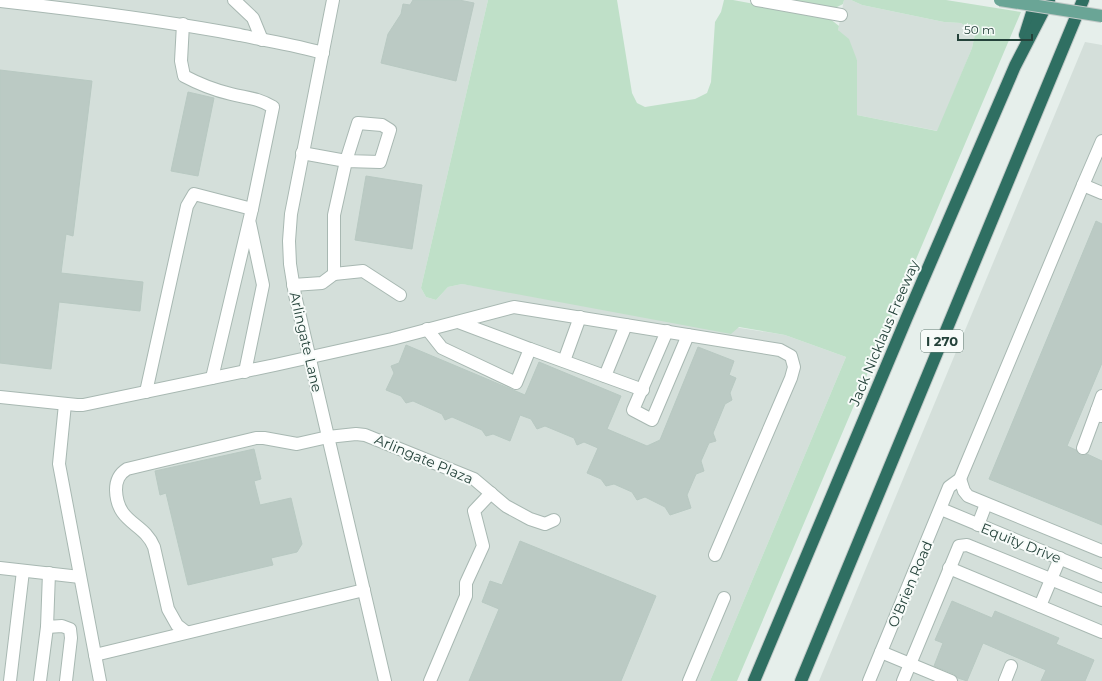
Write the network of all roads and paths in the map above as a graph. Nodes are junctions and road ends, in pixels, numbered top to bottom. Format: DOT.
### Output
graph roads {
  1 [pos="234,0"];
  2 [pos="333,0"];
  3 [pos="757,0"];
  4 [pos="1000,0"];
  5 [pos="1036,0"];
  6 [pos="1049,0"];
  7 [pos="1083,0"];
  8 [pos="0,1"];
  9 [pos="841,15"];
  10 [pos="1102,16"];
  11 [pos="183,24"];
  12 [pos="262,40"];
  13 [pos="323,53"];
  14 [pos="1015,66"];
  15 [pos="1102,141"];
  16 [pos="302,153"];
  17 [pos="1098,160"];
  18 [pos="1083,185"];
  19 [pos="1102,193"];
  20 [pos="251,215"];
  21 [pos="334,274"];
  22 [pos="293,285"];
  23 [pos="400,295"];
  24 [pos="580,317"];
  25 [pos="458,322"];
  26 [pos="626,325"];
  27 [pos="427,329"];
  28 [pos="667,332"];
  29 [pos="688,335"];
  30 [pos="530,349"];
  31 [pos="309,357"];
  32 [pos="564,361"];
  33 [pos="244,372"];
  34 [pos="605,376"];
  35 [pos="212,378"];
  36 [pos="643,390"];
  37 [pos="146,392"];
  38 [pos="1102,396"];
  39 [pos="0,397"];
  40 [pos="65,404"];
  41 [pos="1099,413"];
  42 [pos="328,437"];
  43 [pos="1083,448"];
  44 [pos="960,479"];
  45 [pos="491,493"];
  46 [pos="986,504"];
  47 [pos="941,509"];
  48 [pos="554,520"];
  49 [pos="978,525"];
  50 [pos="1102,551"];
  51 [pos="715,555"];
  52 [pos="1060,558"];
  53 [pos="0,568"];
  54 [pos="950,568"];
  55 [pos="23,571"];
  56 [pos="49,573"];
  57 [pos="1102,576"];
  58 [pos="80,577"];
  59 [pos="1051,579"];
  60 [pos="364,590"];
  61 [pos="724,598"];
  62 [pos="1102,600"];
  63 [pos="1040,606"];
  64 [pos="47,627"];
  65 [pos="186,632"];
  66 [pos="1102,632"];
  67 [pos="881,652"];
  68 [pos="95,655"];
  69 [pos="910,664"];
  70 [pos="1011,666"];
  71 [pos="10,681"];
  72 [pos="40,681"];
  73 [pos="66,681"];
  74 [pos="100,681"];
  75 [pos="385,681"];
  76 [pos="430,681"];
  77 [pos="690,681"];
  78 [pos="754,681"];
  79 [pos="801,681"];
  80 [pos="869,681"];
  81 [pos="903,681"];
  82 [pos="951,681"];
  83 [pos="1005,681"];
  1 -- 12 [label="street"];
  2 -- 13 [label="street, Arlingate Lane"];
  3 -- 9 [label="street"];
  4 -- 10 [label="main road, bridge"];
  5 -- 14 [label="highway"];
  6 -- 14 [label="highway, Jack Nicklaus Freeway / I 270"];
  7 -- 79 [label="highway, I 270"];
  8 -- 11 [label="street"];
  11 -- 12 [label="street"];
  11 -- 20 [label="street"];
  12 -- 13 [label="street"];
  13 -- 16 [label="street, Arlingate Lane"];
  14 -- 78 [label="highway, Jack Nicklaus Freeway / I 270"];
  15 -- 17 [label="street"];
  16 -- 21 [label="street"];
  16 -- 22 [label="street, Arlingate Lane"];
  17 -- 18 [label="street"];
  18 -- 19 [label="street"];
  18 -- 44 [label="street"];
  20 -- 33 [label="street"];
  20 -- 35 [label="street"];
  20 -- 37 [label="street"];
  21 -- 22 [label="street"];
  21 -- 23 [label="street"];
  22 -- 31 [label="street, Arlingate Lane"];
  24 -- 25 [label="street"];
  24 -- 26 [label="street"];
  24 -- 32 [label="street"];
  25 -- 27 [label="street"];
  25 -- 30 [label="street"];
  26 -- 28 [label="street"];
  26 -- 34 [label="street"];
  27 -- 30 [label="street"];
  27 -- 31 [label="street"];
  28 -- 29 [label="street"];
  28 -- 36 [label="street"];
  29 -- 36 [label="street"];
  29 -- 51 [label="street"];
  30 -- 32 [label="street"];
  31 -- 33 [label="street"];
  31 -- 42 [label="street, Arlingate Lane"];
  32 -- 34 [label="street"];
  33 -- 35 [label="street"];
  34 -- 36 [label="street"];
  35 -- 37 [label="street"];
  37 -- 40 [label="street"];
  38 -- 41 [label="street"];
  39 -- 40 [label="street"];
  40 -- 58 [label="street"];
  41 -- 43 [label="street"];
  42 -- 45 [label="street, Arlingate Plaza"];
  42 -- 60 [label="street, Arlingate Lane"];
  42 -- 65 [label="street, Arlingate Plaza"];
  44 -- 46 [label="street"];
  44 -- 47 [label="street, O'Brien Road"];
  45 -- 48 [label="street, Arlingate Plaza"];
  45 -- 76 [label="street"];
  46 -- 49 [label="street"];
  46 -- 50 [label="street"];
  47 -- 49 [label="street, Equity Drive"];
  47 -- 67 [label="street, O'Brien Road"];
  49 -- 52 [label="street, Equity Drive"];
  52 -- 57 [label="street, Equity Drive"];
  52 -- 59 [label="street"];
  53 -- 55 [label="street"];
  54 -- 59 [label="street"];
  54 -- 63 [label="street"];
  54 -- 69 [label="street"];
  55 -- 56 [label="street"];
  55 -- 71 [label="street"];
  56 -- 58 [label="street"];
  56 -- 64 [label="street"];
  58 -- 68 [label="street"];
  59 -- 62 [label="street"];
  59 -- 63 [label="street"];
  60 -- 65 [label="street"];
  60 -- 75 [label="street, Arlingate Lane"];
  61 -- 77 [label="street"];
  63 -- 66 [label="street"];
  64 -- 72 [label="street"];
  64 -- 73 [label="street"];
  65 -- 68 [label="street"];
  67 -- 69 [label="street"];
  67 -- 80 [label="street, O'Brien Road"];
  68 -- 74 [label="street"];
  69 -- 81 [label="street"];
  69 -- 82 [label="street"];
  70 -- 83 [label="street"];
}
